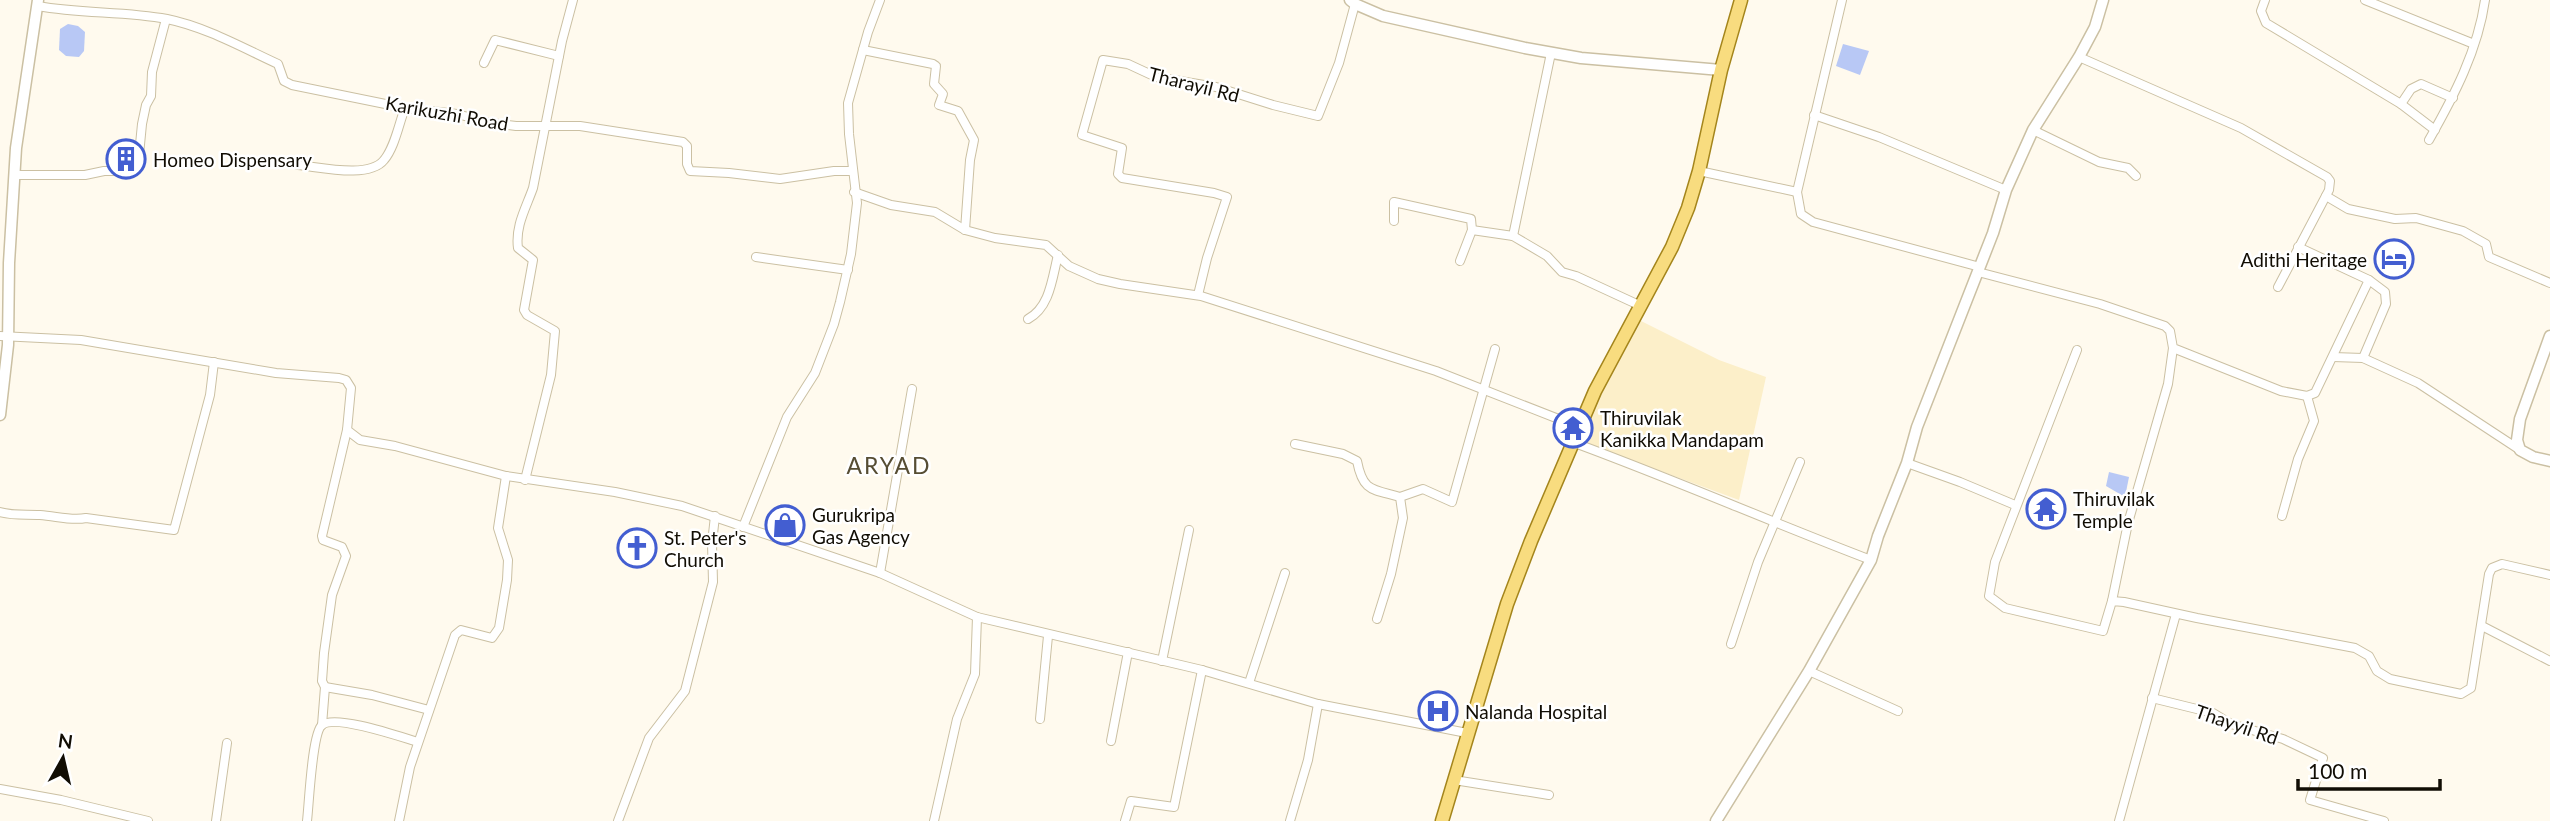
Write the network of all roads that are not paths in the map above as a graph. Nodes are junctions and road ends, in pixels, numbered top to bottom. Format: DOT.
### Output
graph roads {
  1 [pos="573,0"];
  2 [pos="880,0"];
  3 [pos="1741,0"];
  4 [pos="1842,0"];
  5 [pos="2103,0"];
  6 [pos="2265,0"];
  7 [pos="2365,0"];
  8 [pos="2485,0"];
  9 [pos="1352,2"];
  10 [pos="38,3"];
  11 [pos="166,19"];
  12 [pos="2474,44"];
  13 [pos="863,50"];
  14 [pos="1551,52"];
  15 [pos="559,56"];
  16 [pos="2079,57"];
  17 [pos="484,63"];
  18 [pos="1721,70"];
  19 [pos="2453,98"];
  20 [pos="2401,104"];
  21 [pos="405,108"];
  22 [pos="1814,115"];
  23 [pos="547,125"];
  24 [pos="2033,130"];
  25 [pos="2435,130"];
  26 [pos="2429,140"];
  27 [pos="298,165"];
  28 [pos="853,172"];
  29 [pos="1699,172"];
  30 [pos="15,174"];
  31 [pos="2136,176"];
  32 [pos="2006,190"];
  33 [pos="855,192"];
  34 [pos="1797,192"];
  35 [pos="2326,196"];
  36 [pos="1394,221"];
  37 [pos="965,230"];
  38 [pos="1472,230"];
  39 [pos="1513,236"];
  40 [pos="2298,247"];
  41 [pos="1058,255"];
  42 [pos="756,257"];
  43 [pos="1460,261"];
  44 [pos="5,262"];
  45 [pos="848,270"];
  46 [pos="1979,270"];
  47 [pos="2369,280"];
  48 [pos="2550,283"];
  49 [pos="2278,287"];
  50 [pos="1198,295"];
  51 [pos="1641,306"];
  52 [pos="1028,319"];
  53 [pos="4,336"];
  54 [pos="2550,336"];
  55 [pos="2173,348"];
  56 [pos="1495,349"];
  57 [pos="2077,350"];
  58 [pos="2333,356"];
  59 [pos="2363,358"];
  60 [pos="214,362"];
  61 [pos="912,389"];
  62 [pos="1485,391"];
  63 [pos="2307,396"];
  64 [pos="0,415"];
  65 [pos="1579,428"];
  66 [pos="347,430"];
  67 [pos="1572,442"];
  68 [pos="1295,444"];
  69 [pos="2520,450"];
  70 [pos="2550,461"];
  71 [pos="1800,462"];
  72 [pos="1907,463"];
  73 [pos="506,476"];
  74 [pos="525,480"];
  75 [pos="1400,496"];
  76 [pos="2015,505"];
  77 [pos="0,512"];
  78 [pos="715,516"];
  79 [pos="2281,516"];
  80 [pos="1775,523"];
  81 [pos="743,527"];
  82 [pos="1189,530"];
  83 [pos="1871,560"];
  84 [pos="880,573"];
  85 [pos="1285,573"];
  86 [pos="2550,575"];
  87 [pos="2112,601"];
  88 [pos="2176,614"];
  89 [pos="977,617"];
  90 [pos="1377,620"];
  91 [pos="2482,626"];
  92 [pos="1048,636"];
  93 [pos="1731,644"];
  94 [pos="1128,652"];
  95 [pos="1162,661"];
  96 [pos="2550,661"];
  97 [pos="1202,670"];
  98 [pos="1809,671"];
  99 [pos="1249,683"];
  100 [pos="325,687"];
  101 [pos="2152,698"];
  102 [pos="1318,704"];
  103 [pos="429,710"];
  104 [pos="1898,711"];
  105 [pos="1040,719"];
  106 [pos="322,725"];
  107 [pos="1467,733"];
  108 [pos="1111,741"];
  109 [pos="418,742"];
  110 [pos="227,743"];
  111 [pos="1454,779"];
  112 [pos="0,789"];
  113 [pos="1549,795"];
  114 [pos="148,821"];
  115 [pos="216,821"];
  116 [pos="307,821"];
  117 [pos="399,821"];
  118 [pos="618,821"];
  119 [pos="934,821"];
  120 [pos="1125,821"];
  121 [pos="1290,821"];
  122 [pos="1442,821"];
  123 [pos="1716,821"];
  124 [pos="2119,821"];
  125 [pos="2384,821"];
  1 -- 15 [label="street"];
  2 -- 13 [label="street"];
  3 -- 18 [label="main road"];
  4 -- 22 [label="street"];
  5 -- 16 [label="main road"];
  6 -- 20 [label="street"];
  7 -- 12 [label="street"];
  8 -- 12 [label="street"];
  9 -- 14 [label="main road"];
  9 -- 50 [label="street, Tharayil Rd"];
  10 -- 11 [label="street, Karikuzhi Road"];
  10 -- 30 [label="main road"];
  11 -- 21 [label="street, Karikuzhi Road"];
  11 -- 30 [label="street"];
  12 -- 19 [label="street"];
  13 -- 28 [label="street"];
  13 -- 37 [label="street"];
  14 -- 18 [label="main road"];
  14 -- 39 [label="street"];
  15 -- 17 [label="street"];
  15 -- 23 [label="street"];
  16 -- 24 [label="main road"];
  16 -- 35 [label="street"];
  18 -- 29 [label="main road"];
  19 -- 20 [label="street"];
  19 -- 25 [label="street"];
  20 -- 25 [label="street"];
  21 -- 23 [label="street, Karikuzhi Road"];
  21 -- 27 [label="street"];
  22 -- 32 [label="street"];
  22 -- 34 [label="street"];
  23 -- 28 [label="street, Karikuzhi Road"];
  23 -- 74 [label="street"];
  24 -- 31 [label="street"];
  24 -- 32 [label="main road"];
  25 -- 26 [label="street"];
  28 -- 33 [label="street"];
  29 -- 34 [label="street"];
  29 -- 51 [label="main road"];
  30 -- 44 [label="main road"];
  32 -- 46 [label="main road"];
  33 -- 37 [label="street"];
  33 -- 45 [label="street"];
  34 -- 46 [label="street"];
  35 -- 40 [label="street"];
  35 -- 48 [label="street"];
  36 -- 38 [label="street"];
  37 -- 41 [label="street"];
  38 -- 39 [label="street"];
  38 -- 43 [label="street"];
  39 -- 51 [label="street"];
  40 -- 47 [label="street"];
  40 -- 49 [label="street"];
  41 -- 50 [label="street"];
  41 -- 52 [label="street"];
  42 -- 45 [label="street"];
  44 -- 53 [label="main road"];
  45 -- 81 [label="street"];
  46 -- 55 [label="street"];
  46 -- 72 [label="main road"];
  47 -- 58 [label="street"];
  47 -- 59 [label="street"];
  50 -- 62 [label="street"];
  51 -- 65 [label="main road"];
  53 -- 60 [label="street"];
  53 -- 64 [label="main road"];
  54 -- 69 [label="main road"];
  55 -- 63 [label="street"];
  55 -- 87 [label="street"];
  56 -- 62 [label="street"];
  57 -- 76 [label="street"];
  58 -- 59 [label="street"];
  58 -- 63 [label="street"];
  59 -- 69 [label="street"];
  60 -- 66 [label="street"];
  60 -- 77 [label="street"];
  61 -- 84 [label="street"];
  62 -- 65 [label="street"];
  62 -- 75 [label="street"];
  63 -- 79 [label="street"];
  65 -- 67 [label="main road"];
  66 -- 73 [label="street"];
  66 -- 100 [label="street"];
  67 -- 80 [label="street"];
  67 -- 107 [label="main road"];
  68 -- 75 [label="street"];
  69 -- 70 [label="main road"];
  71 -- 80 [label="street"];
  72 -- 76 [label="street"];
  72 -- 83 [label="main road"];
  73 -- 74 [label="street"];
  73 -- 103 [label="street"];
  74 -- 78 [label="street"];
  75 -- 90 [label="street"];
  76 -- 87 [label="street"];
  78 -- 81 [label="street"];
  78 -- 118 [label="street"];
  80 -- 83 [label="street"];
  80 -- 93 [label="street"];
  81 -- 84 [label="street"];
  82 -- 95 [label="street"];
  83 -- 98 [label="main road"];
  84 -- 89 [label="street"];
  85 -- 99 [label="street"];
  86 -- 91 [label="street"];
  87 -- 88 [label="street"];
  88 -- 91 [label="street"];
  88 -- 101 [label="street"];
  89 -- 92 [label="street"];
  89 -- 119 [label="street"];
  91 -- 96 [label="street"];
  92 -- 94 [label="street"];
  92 -- 105 [label="street"];
  94 -- 95 [label="street"];
  94 -- 108 [label="street"];
  95 -- 97 [label="street"];
  97 -- 99 [label="street"];
  97 -- 120 [label="street"];
  98 -- 104 [label="street"];
  98 -- 123 [label="main road"];
  99 -- 102 [label="street"];
  100 -- 103 [label="street"];
  100 -- 106 [label="street"];
  101 -- 124 [label="street"];
  101 -- 125 [label="street, Thayyil Rd"];
  102 -- 107 [label="street"];
  102 -- 121 [label="street"];
  103 -- 109 [label="street"];
  106 -- 109 [label="street"];
  106 -- 116 [label="street"];
  107 -- 111 [label="main road"];
  109 -- 117 [label="street"];
  110 -- 115 [label="street"];
  111 -- 113 [label="street"];
  111 -- 122 [label="main road"];
  112 -- 114 [label="street"];
}
